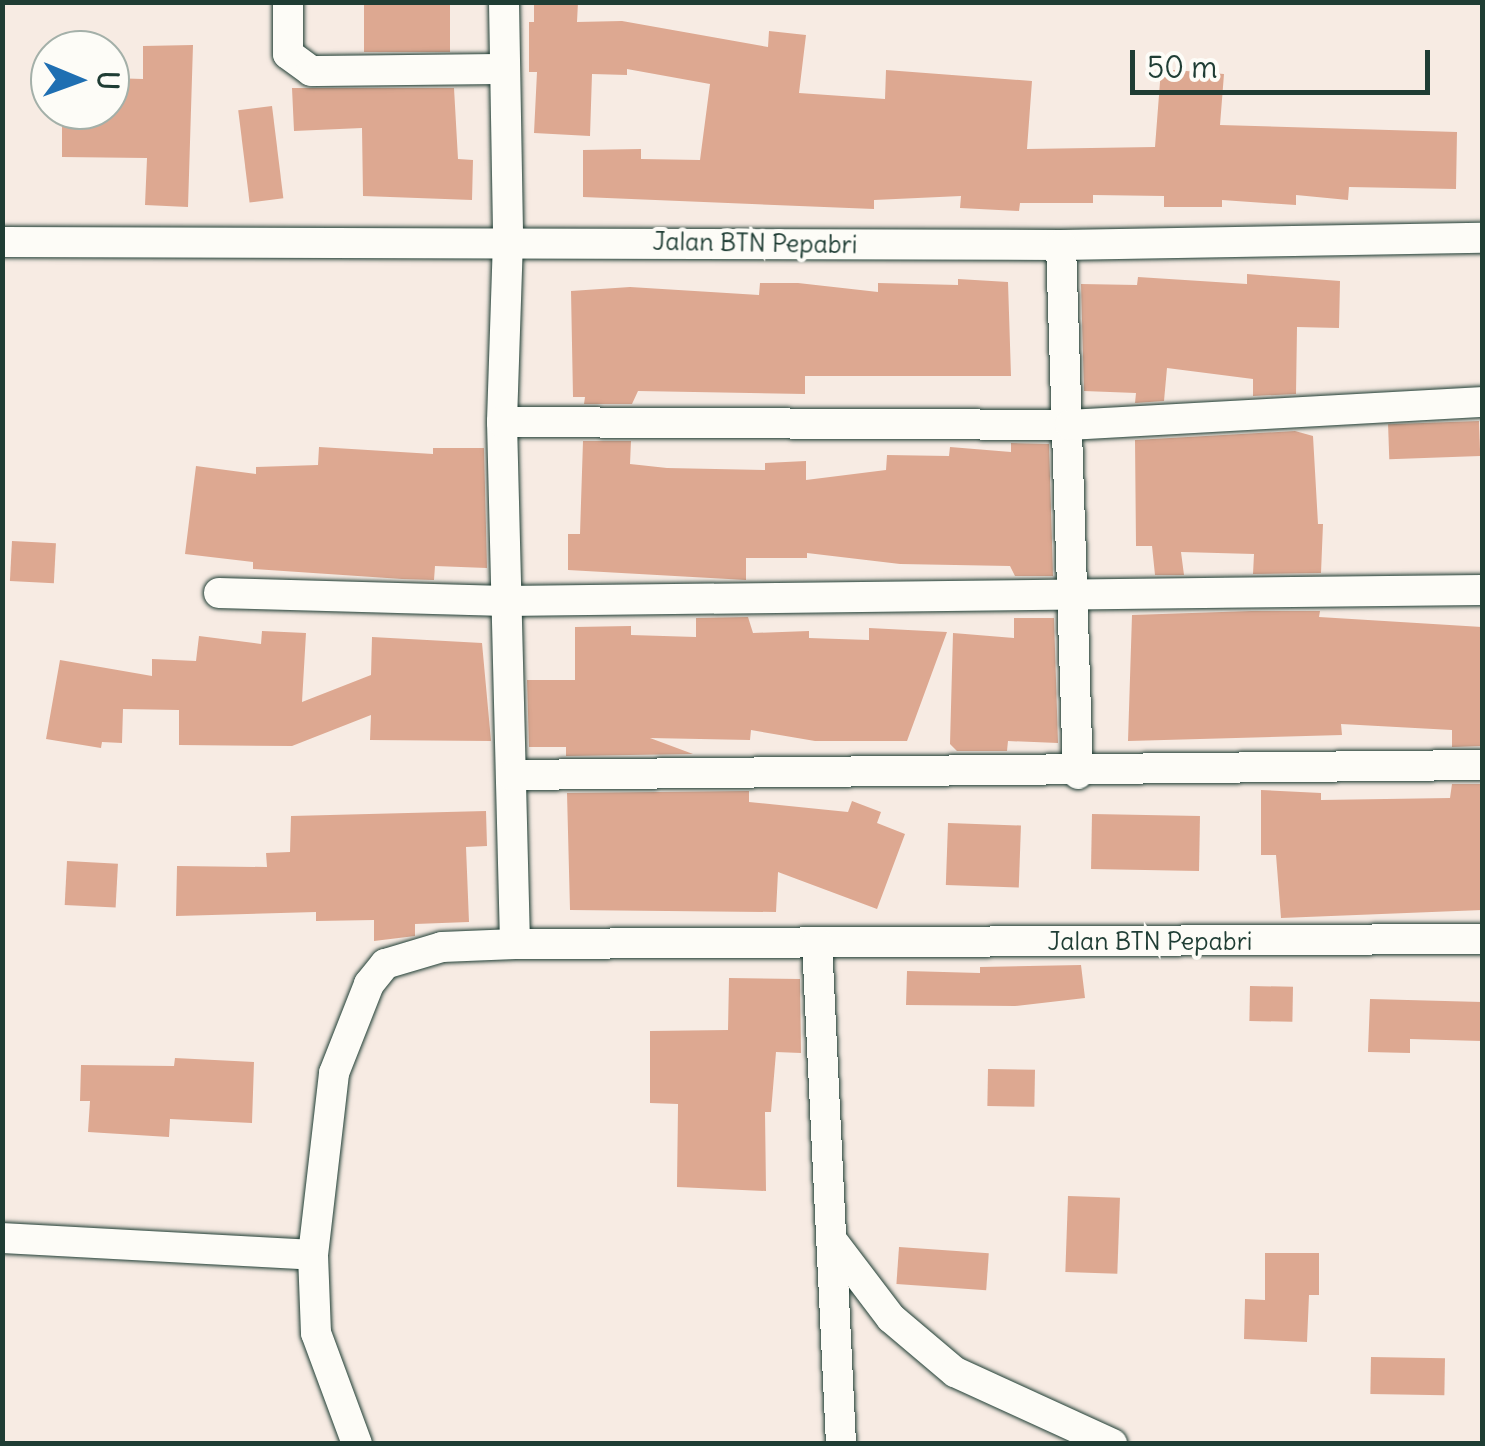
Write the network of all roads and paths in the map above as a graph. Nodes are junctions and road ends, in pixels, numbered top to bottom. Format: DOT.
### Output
graph roads {
  1 [pos="288,2"];
  2 [pos="504,2"];
  3 [pos="505,69"];
  4 [pos="1482,238"];
  5 [pos="508,240"];
  6 [pos="2,242"];
  7 [pos="1061,245"];
  8 [pos="1482,402"];
  9 [pos="502,422"];
  10 [pos="1070,425"];
  11 [pos="1073,590"];
  12 [pos="1482,590"];
  13 [pos="219,593"];
  14 [pos="506,601"];
  15 [pos="1482,765"];
  16 [pos="1078,774"];
  17 [pos="512,776"];
  18 [pos="1482,939"];
  19 [pos="817,942"];
  20 [pos="515,944"];
  21 [pos="2,1238"];
  22 [pos="831,1240"];
  23 [pos="313,1255"];
  24 [pos="357,1444"];
  25 [pos="841,1444"];
  26 [pos="1112,1444"];
  1 -- 3 [label="street"];
  2 -- 3 [label="street"];
  3 -- 5 [label="street"];
  4 -- 7 [label="street, Jalan BTN Pepabri"];
  5 -- 6 [label="street, Jalan BTN Pepabri"];
  5 -- 7 [label="street, Jalan BTN Pepabri"];
  5 -- 9 [label="street"];
  7 -- 10 [label="street"];
  8 -- 10 [label="street"];
  9 -- 10 [label="street"];
  9 -- 14 [label="street"];
  10 -- 11 [label="street"];
  11 -- 12 [label="street"];
  11 -- 14 [label="street"];
  11 -- 16 [label="street"];
  13 -- 14 [label="street"];
  14 -- 17 [label="street"];
  15 -- 16 [label="street"];
  16 -- 17 [label="street"];
  17 -- 20 [label="street"];
  18 -- 19 [label="street, Jalan BTN Pepabri"];
  19 -- 20 [label="street, Jalan BTN Pepabri"];
  19 -- 22 [label="street"];
  20 -- 23 [label="street, Jalan BTN Pepabri"];
  21 -- 23 [label="street"];
  22 -- 25 [label="street"];
  22 -- 26 [label="street"];
  23 -- 24 [label="street, Jalan BTN Pepabri"];
}
